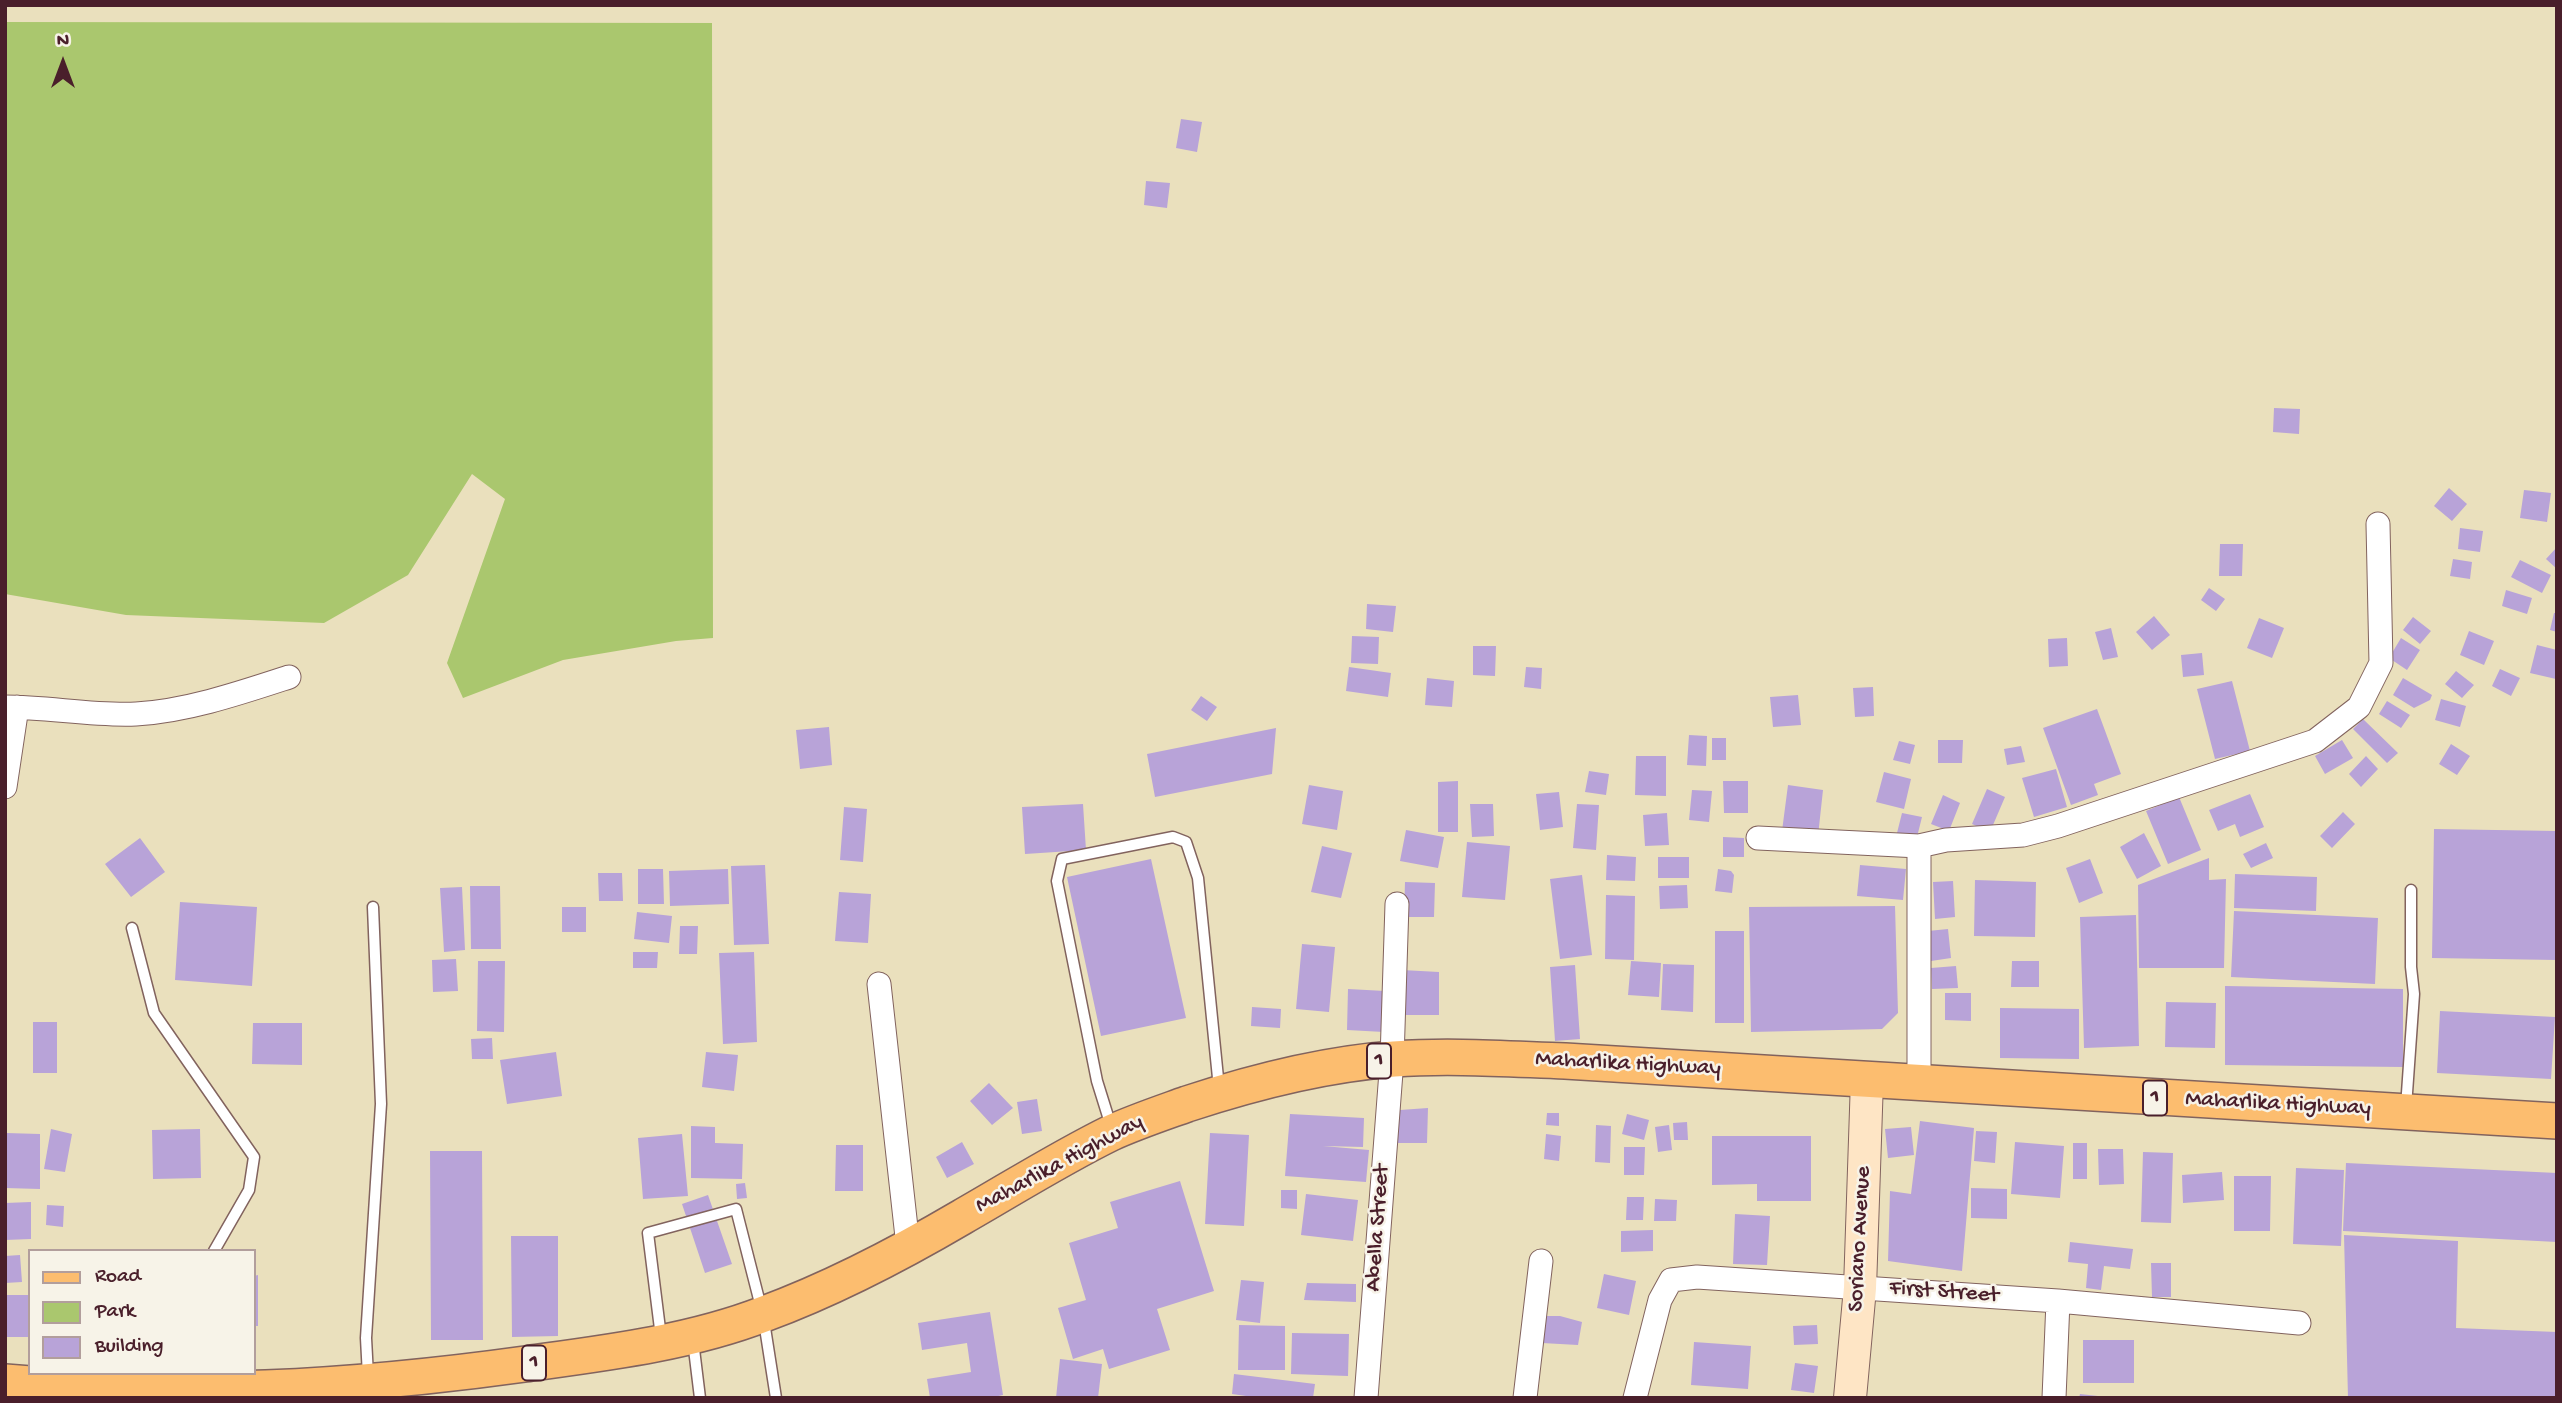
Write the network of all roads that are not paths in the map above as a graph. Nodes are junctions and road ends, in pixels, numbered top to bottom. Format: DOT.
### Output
graph roads {
  1 [pos="2378,524"];
  2 [pos="289,677"];
  3 [pos="11,707"];
  4 [pos="5,787"];
  5 [pos="1758,838"];
  6 [pos="1919,846"];
  7 [pos="2410,890"];
  8 [pos="1397,904"];
  9 [pos="373,907"];
  10 [pos="132,928"];
  11 [pos="879,984"];
  12 [pos="1392,1059"];
  13 [pos="1867,1080"];
  14 [pos="1919,1084"];
  15 [pos="1219,1094"];
  16 [pos="2405,1113"];
  17 [pos="2557,1121"];
  18 [pos="1112,1132"];
  19 [pos="908,1246"];
  20 [pos="215,1249"];
  21 [pos="1541,1261"];
  22 [pos="1860,1288"];
  23 [pos="2058,1301"];
  24 [pos="763,1315"];
  25 [pos="2298,1323"];
  26 [pos="677,1338"];
  27 [pos="5,1382"];
  28 [pos="368,1384"];
  29 [pos="171,1387"];
  30 [pos="700,1398"];
  31 [pos="776,1398"];
  32 [pos="1366,1398"];
  33 [pos="1525,1398"];
  34 [pos="1635,1398"];
  35 [pos="1850,1398"];
  36 [pos="2054,1398"];
  1 -- 6 [label="street"];
  2 -- 3 [label="street"];
  3 -- 4 [label="street"];
  5 -- 6 [label="street"];
  6 -- 14 [label="street"];
  7 -- 16 [label="lane"];
  8 -- 12 [label="street, Abella Street"];
  9 -- 28 [label="lane"];
  10 -- 20 [label="lane"];
  11 -- 19 [label="street"];
  12 -- 13 [label="main road, Maharlika Highway / 1"];
  12 -- 15 [label="main road, Maharlika Highway / 1"];
  12 -- 32 [label="street, Abella Street"];
  13 -- 14 [label="main road, Maharlika Highway / 1"];
  13 -- 22 [label="street, Soriano Avenue"];
  14 -- 16 [label="main road, Maharlika Highway / 1"];
  15 -- 18 [label="main road, Maharlika Highway / 1"];
  15 -- 18 [label="lane"];
  16 -- 17 [label="main road, Maharlika Highway / 1"];
  18 -- 19 [label="main road, Maharlika Highway / 1"];
  19 -- 24 [label="main road, Maharlika Highway / 1"];
  21 -- 33 [label="street"];
  22 -- 23 [label="street, First Street"];
  22 -- 34 [label="street, First Street"];
  22 -- 35 [label="street, Soriano Avenue"];
  23 -- 25 [label="street, First Street"];
  23 -- 36 [label="street"];
  24 -- 26 [label="main road, Maharlika Highway / 1"];
  24 -- 26 [label="lane"];
  24 -- 31 [label="lane"];
  26 -- 28 [label="main road, Maharlika Highway / 1"];
  26 -- 30 [label="lane"];
  27 -- 29 [label="main road, Maharlika Highway / 1"];
  28 -- 29 [label="main road, Maharlika Highway / 1"];
}
